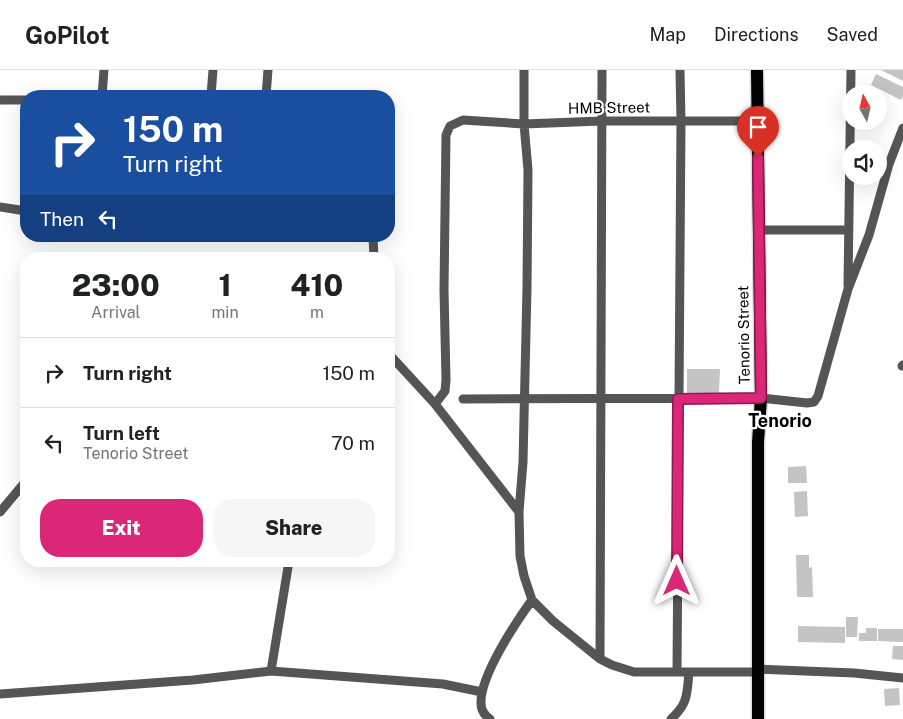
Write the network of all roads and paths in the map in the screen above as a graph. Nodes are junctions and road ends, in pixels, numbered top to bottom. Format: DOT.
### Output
graph roads {
  1 [pos="104,70"];
  2 [pos="214,70"];
  3 [pos="268,70"];
  4 [pos="524,70"];
  5 [pos="602,70"];
  6 [pos="680,70"];
  7 [pos="758,70"];
  8 [pos="851,70"];
  9 [pos="102,90"];
  10 [pos="212,90"];
  11 [pos="266,90"];
  12 [pos="0,100"];
  13 [pos="20,100"];
  14 [pos="681,120"];
  15 [pos="601,121"];
  16 [pos="757,121"];
  17 [pos="524,124"];
  18 [pos="903,128"];
  19 [pos="0,208"];
  20 [pos="20,210"];
  21 [pos="758,230"];
  22 [pos="848,230"];
  23 [pos="848,289"];
  24 [pos="395,361"];
  25 [pos="601,398"];
  26 [pos="761,398"];
  27 [pos="463,399"];
  28 [pos="525,399"];
  29 [pos="678,399"];
  30 [pos="435,404"];
  31 [pos="20,488"];
  32 [pos="0,512"];
  33 [pos="519,512"];
  34 [pos="288,567"];
  35 [pos="532,600"];
  36 [pos="600,659"];
  37 [pos="758,670"];
  38 [pos="271,672"];
  39 [pos="677,672"];
  40 [pos="689,672"];
  41 [pos="903,678"];
  42 [pos="482,692"];
  43 [pos="0,694"];
  44 [pos="490,719"];
  45 [pos="671,719"];
  46 [pos="758,719"];
  1 -- 9 [label="street"];
  2 -- 10 [label="street"];
  3 -- 11 [label="street"];
  4 -- 17 [label="street"];
  5 -- 15 [label="street"];
  6 -- 14 [label="street"];
  7 -- 16 [label="main road, Tenorio Street"];
  8 -- 22 [label="street"];
  12 -- 13 [label="street"];
  14 -- 15 [label="street, HMB Street"];
  14 -- 16 [label="street, HMB Street"];
  14 -- 29 [label="street"];
  15 -- 17 [label="street, HMB Street"];
  15 -- 25 [label="street"];
  16 -- 21 [label="main road, Tenorio Street"];
  17 -- 28 [label="street"];
  17 -- 30 [label="street, HMB Street"];
  18 -- 23 [label="street"];
  19 -- 20 [label="street"];
  21 -- 22 [label="street"];
  21 -- 26 [label="main road, Tenorio Street"];
  22 -- 23 [label="street"];
  23 -- 26 [label="street"];
  24 -- 30 [label="street"];
  25 -- 28 [label="street"];
  25 -- 29 [label="street"];
  25 -- 36 [label="street"];
  26 -- 29 [label="street"];
  26 -- 37 [label="main road, Tenorio Street"];
  27 -- 28 [label="street"];
  28 -- 33 [label="street"];
  29 -- 39 [label="street"];
  30 -- 33 [label="street"];
  31 -- 32 [label="street"];
  33 -- 35 [label="street"];
  34 -- 38 [label="street"];
  35 -- 36 [label="street"];
  35 -- 42 [label="street"];
  36 -- 39 [label="street"];
  37 -- 40 [label="street"];
  37 -- 41 [label="street"];
  37 -- 46 [label="main road, Tenorio Street"];
  38 -- 42 [label="street"];
  38 -- 43 [label="street"];
  39 -- 40 [label="street"];
  40 -- 45 [label="street"];
  42 -- 44 [label="street"];
}
